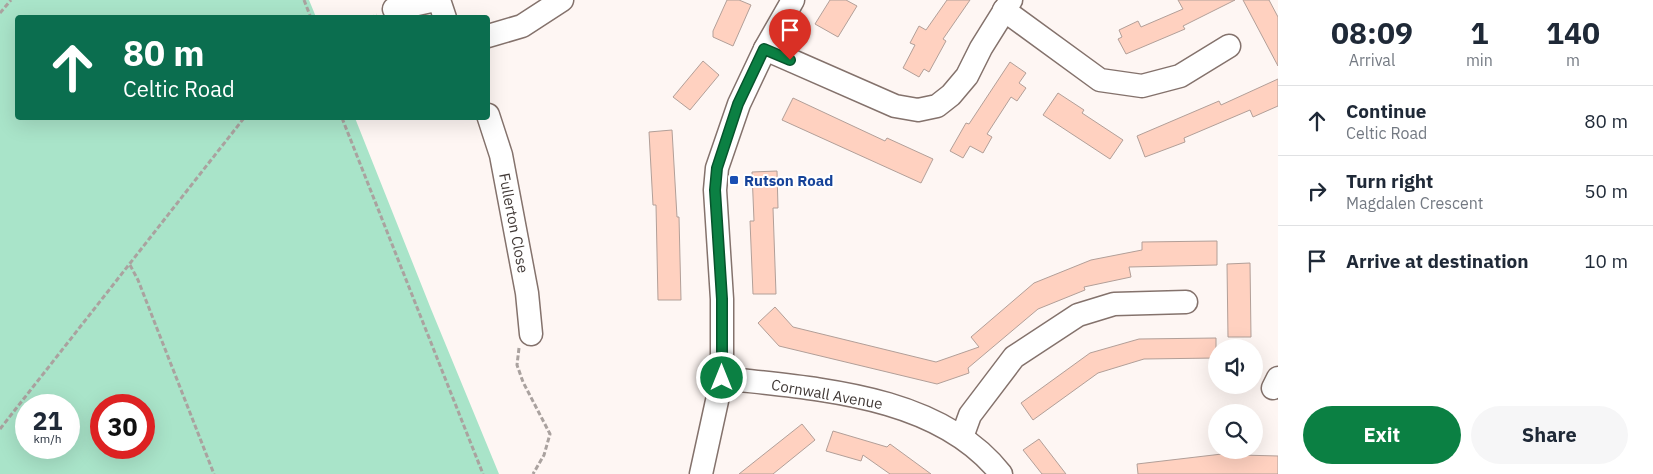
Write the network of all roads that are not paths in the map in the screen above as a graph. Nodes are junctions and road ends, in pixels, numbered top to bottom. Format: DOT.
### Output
graph roads {
  1 [pos="437,0"];
  2 [pos="562,0"];
  3 [pos="793,0"];
  4 [pos="1008,5"];
  5 [pos="394,9"];
  6 [pos="444,15"];
  7 [pos="490,35"];
  8 [pos="1229,46"];
  9 [pos="764,49"];
  10 [pos="490,120"];
  11 [pos="1186,302"];
  12 [pos="531,334"];
  13 [pos="722,378"];
  14 [pos="962,437"];
  15 [pos="702,474"];
  16 [pos="1001,474"];
  1 -- 5 [label="street"];
  1 -- 6 [label="street"];
  2 -- 7 [label="street"];
  3 -- 9 [label="street"];
  4 -- 8 [label="street"];
  4 -- 9 [label="street"];
  9 -- 13 [label="street"];
  10 -- 12 [label="street, Fullerton Close"];
  11 -- 14 [label="street"];
  13 -- 14 [label="street, Cornwall Avenue"];
  13 -- 15 [label="street"];
  14 -- 16 [label="street, Cornwall Avenue"];
}
